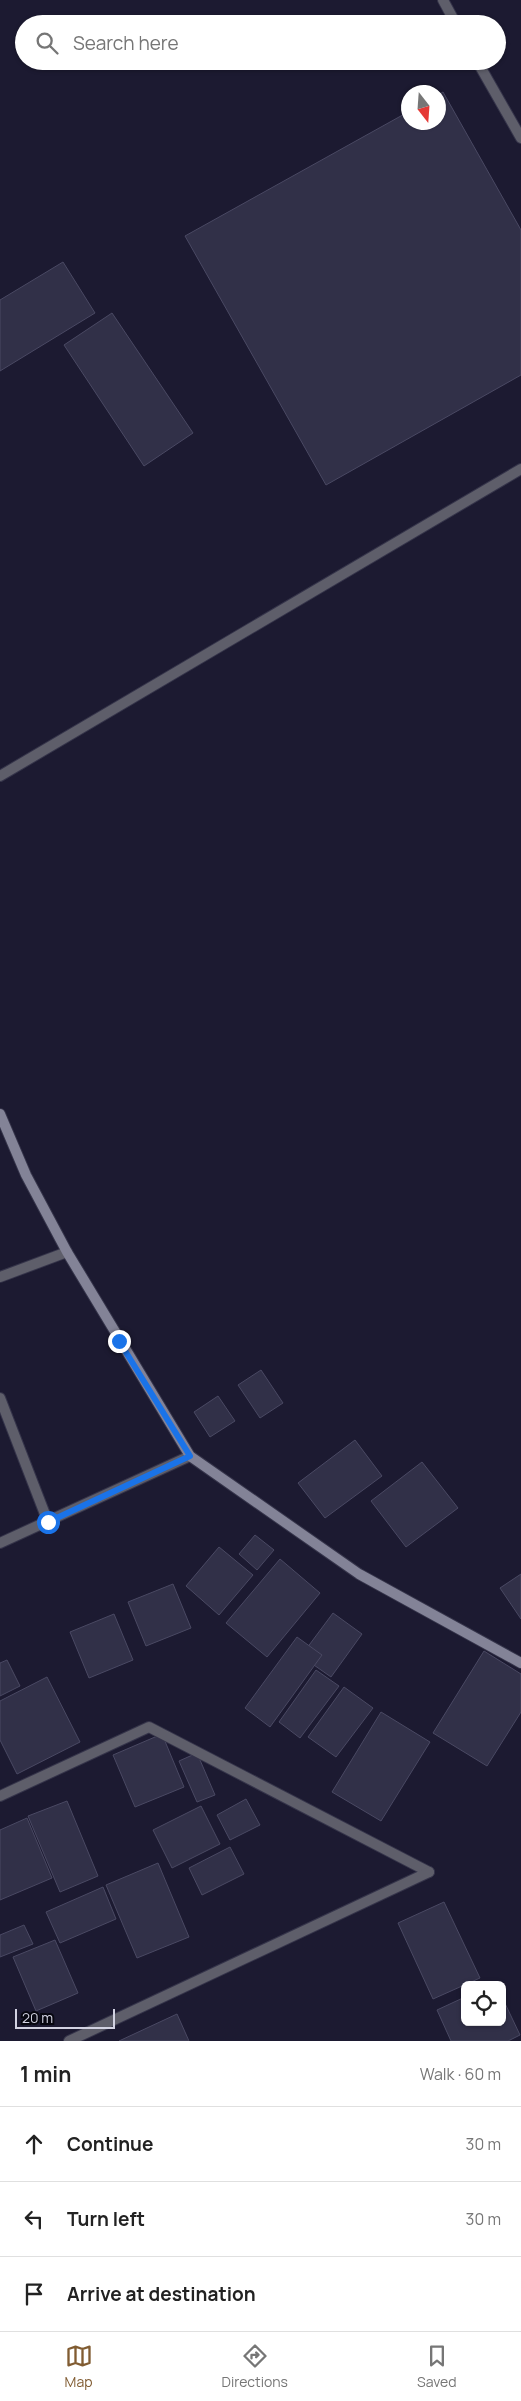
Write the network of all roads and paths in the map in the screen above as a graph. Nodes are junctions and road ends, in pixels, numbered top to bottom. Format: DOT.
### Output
graph roads {
  1 [pos="443,0"];
  2 [pos="451,15"];
  3 [pos="482,70"];
  4 [pos="521,138"];
  5 [pos="521,469"];
  6 [pos="0,776"];
  7 [pos="0,1114"];
  8 [pos="67,1252"];
  9 [pos="0,1277"];
  10 [pos="0,1398"];
  11 [pos="190,1456"];
  12 [pos="48,1522"];
  13 [pos="0,1543"];
  14 [pos="521,1663"];
  15 [pos="0,1796"];
  16 [pos="82,2039"];
  17 [pos="69,2041"];
  1 -- 2 [label="street"];
  3 -- 4 [label="street"];
  5 -- 6 [label="street"];
  7 -- 8 [label="street"];
  8 -- 9 [label="street"];
  8 -- 11 [label="street"];
  10 -- 12 [label="street"];
  11 -- 12 [label="street"];
  11 -- 14 [label="street"];
  12 -- 13 [label="street"];
  15 -- 16 [label="street"];
  16 -- 17 [label="street"];
}
